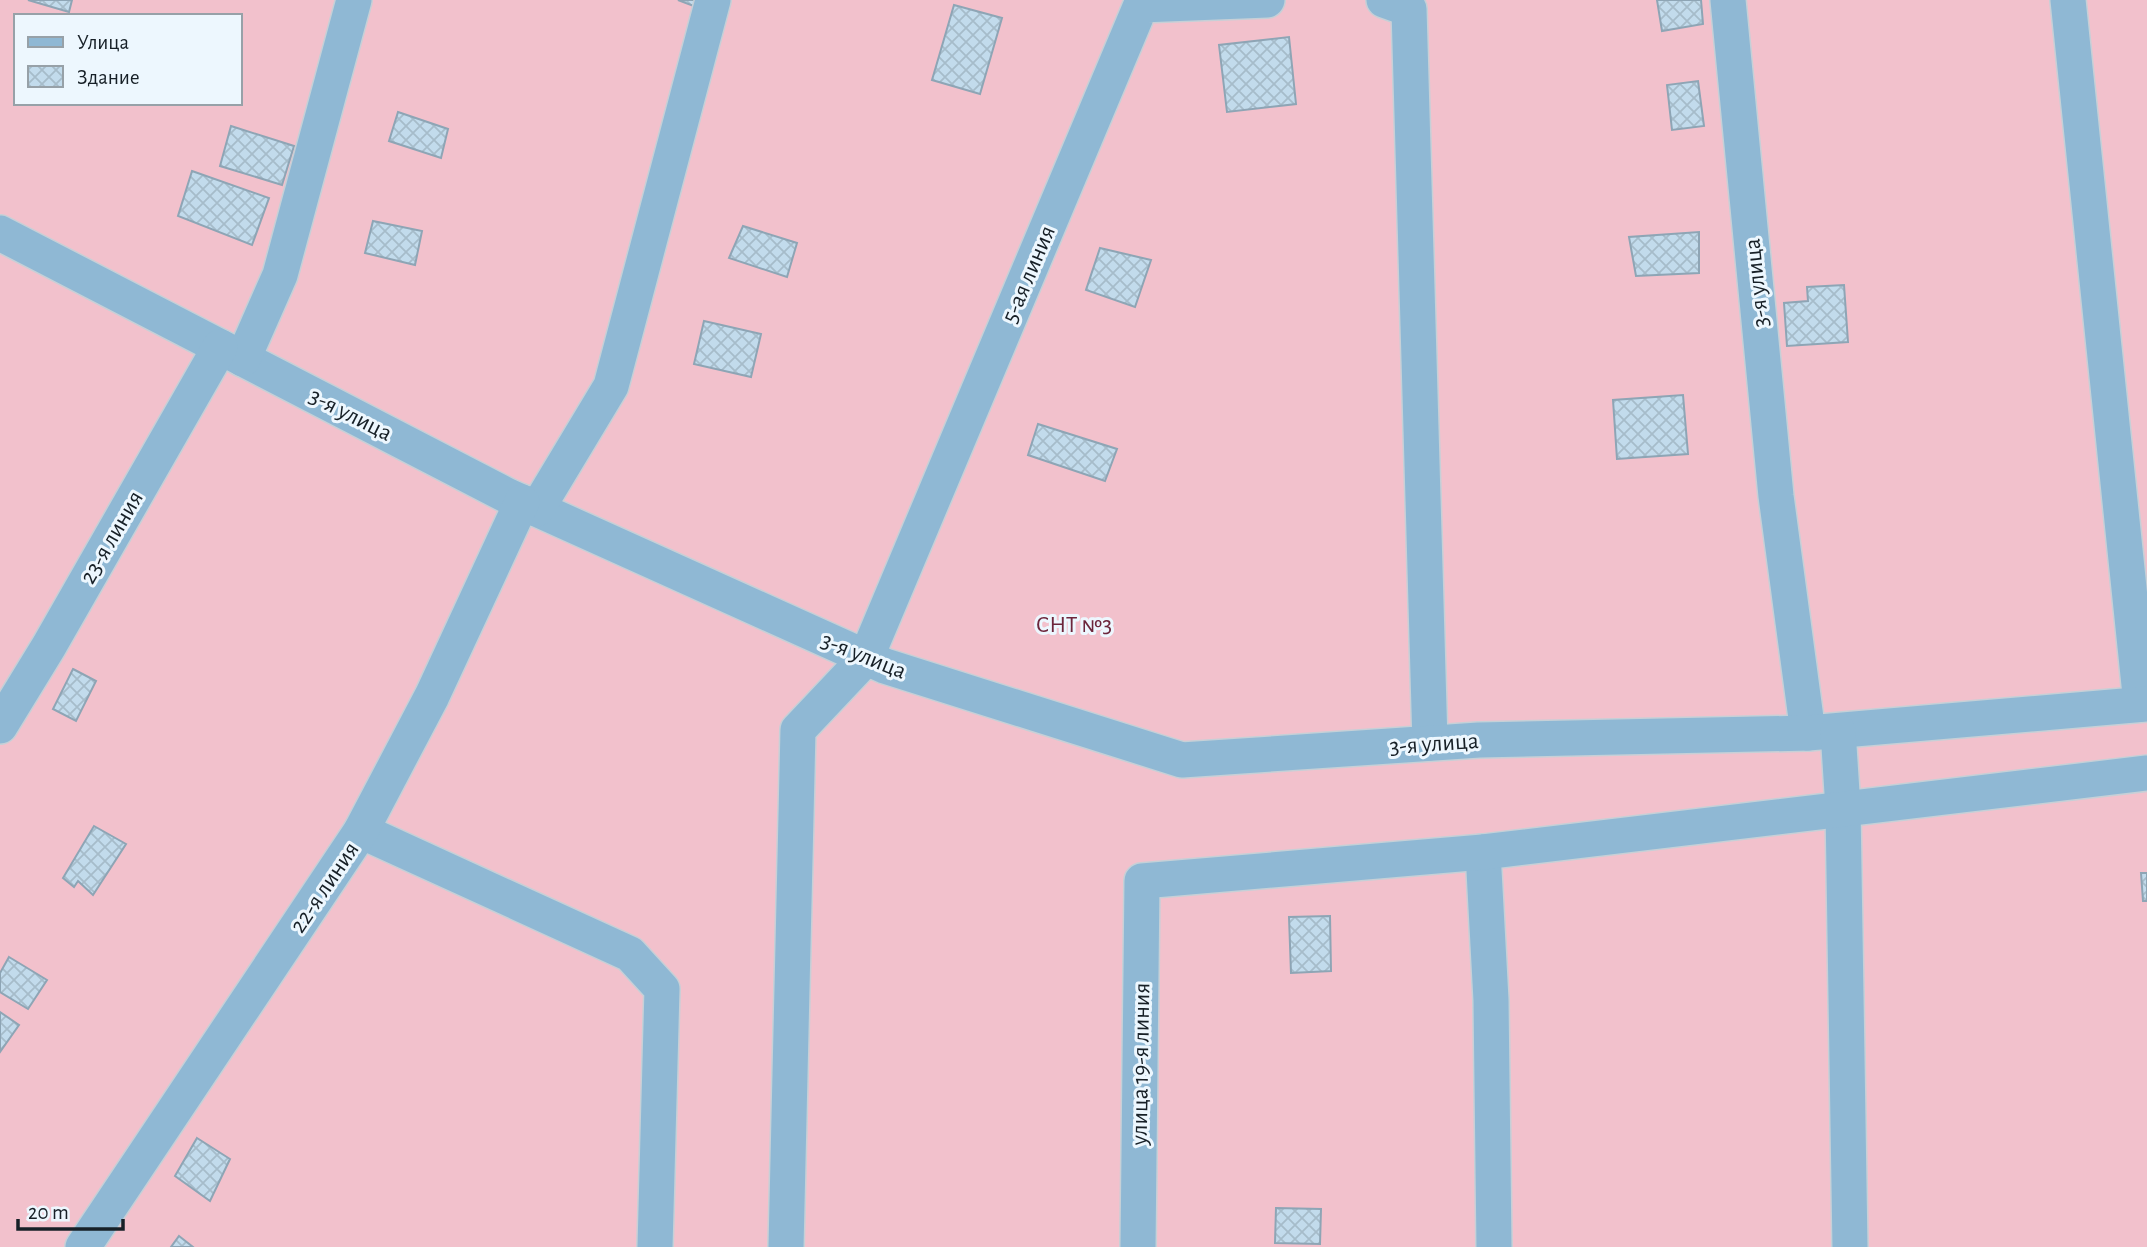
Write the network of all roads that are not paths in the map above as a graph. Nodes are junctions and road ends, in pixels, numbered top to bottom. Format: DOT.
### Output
graph roads {
  1 [pos="354,0"];
  2 [pos="713,0"];
  3 [pos="1267,0"];
  4 [pos="1728,0"];
  5 [pos="2068,0"];
  6 [pos="1142,2"];
  7 [pos="1397,4"];
  8 [pos="0,233"];
  9 [pos="232,353"];
  10 [pos="529,505"];
  11 [pos="866,658"];
  12 [pos="2144,709"];
  13 [pos="0,726"];
  14 [pos="1823,732"];
  15 [pos="1430,743"];
  16 [pos="2147,773"];
  17 [pos="1843,808"];
  18 [pos="361,831"];
  19 [pos="1483,852"];
  20 [pos="83,1247"];
  21 [pos="655,1247"];
  22 [pos="786,1247"];
  23 [pos="1138,1247"];
  24 [pos="1494,1247"];
  25 [pos="1850,1247"];
  1 -- 9 [label="street, 23-я линия"];
  2 -- 10 [label="street, 22-я линия"];
  3 -- 6 [label="street, 5-ая линия"];
  4 -- 14 [label="street, 3-я улица"];
  5 -- 12 [label="street"];
  6 -- 11 [label="street, 5-ая линия"];
  7 -- 15 [label="street"];
  8 -- 9 [label="street, 3-я улица"];
  9 -- 10 [label="street, 3-я улица"];
  9 -- 13 [label="street, 23-я линия"];
  10 -- 11 [label="street, 3-я улица"];
  10 -- 18 [label="street, 22-я линия"];
  11 -- 15 [label="street, 3-я улица"];
  11 -- 22 [label="street"];
  12 -- 14 [label="street, 3-я улица"];
  14 -- 15 [label="street, 3-я улица"];
  14 -- 17 [label="street"];
  16 -- 17 [label="street"];
  17 -- 19 [label="street"];
  17 -- 25 [label="street"];
  18 -- 20 [label="street, 22-я линия"];
  18 -- 21 [label="street"];
  19 -- 23 [label="street, улица 19-я линия"];
  19 -- 24 [label="street"];
}
